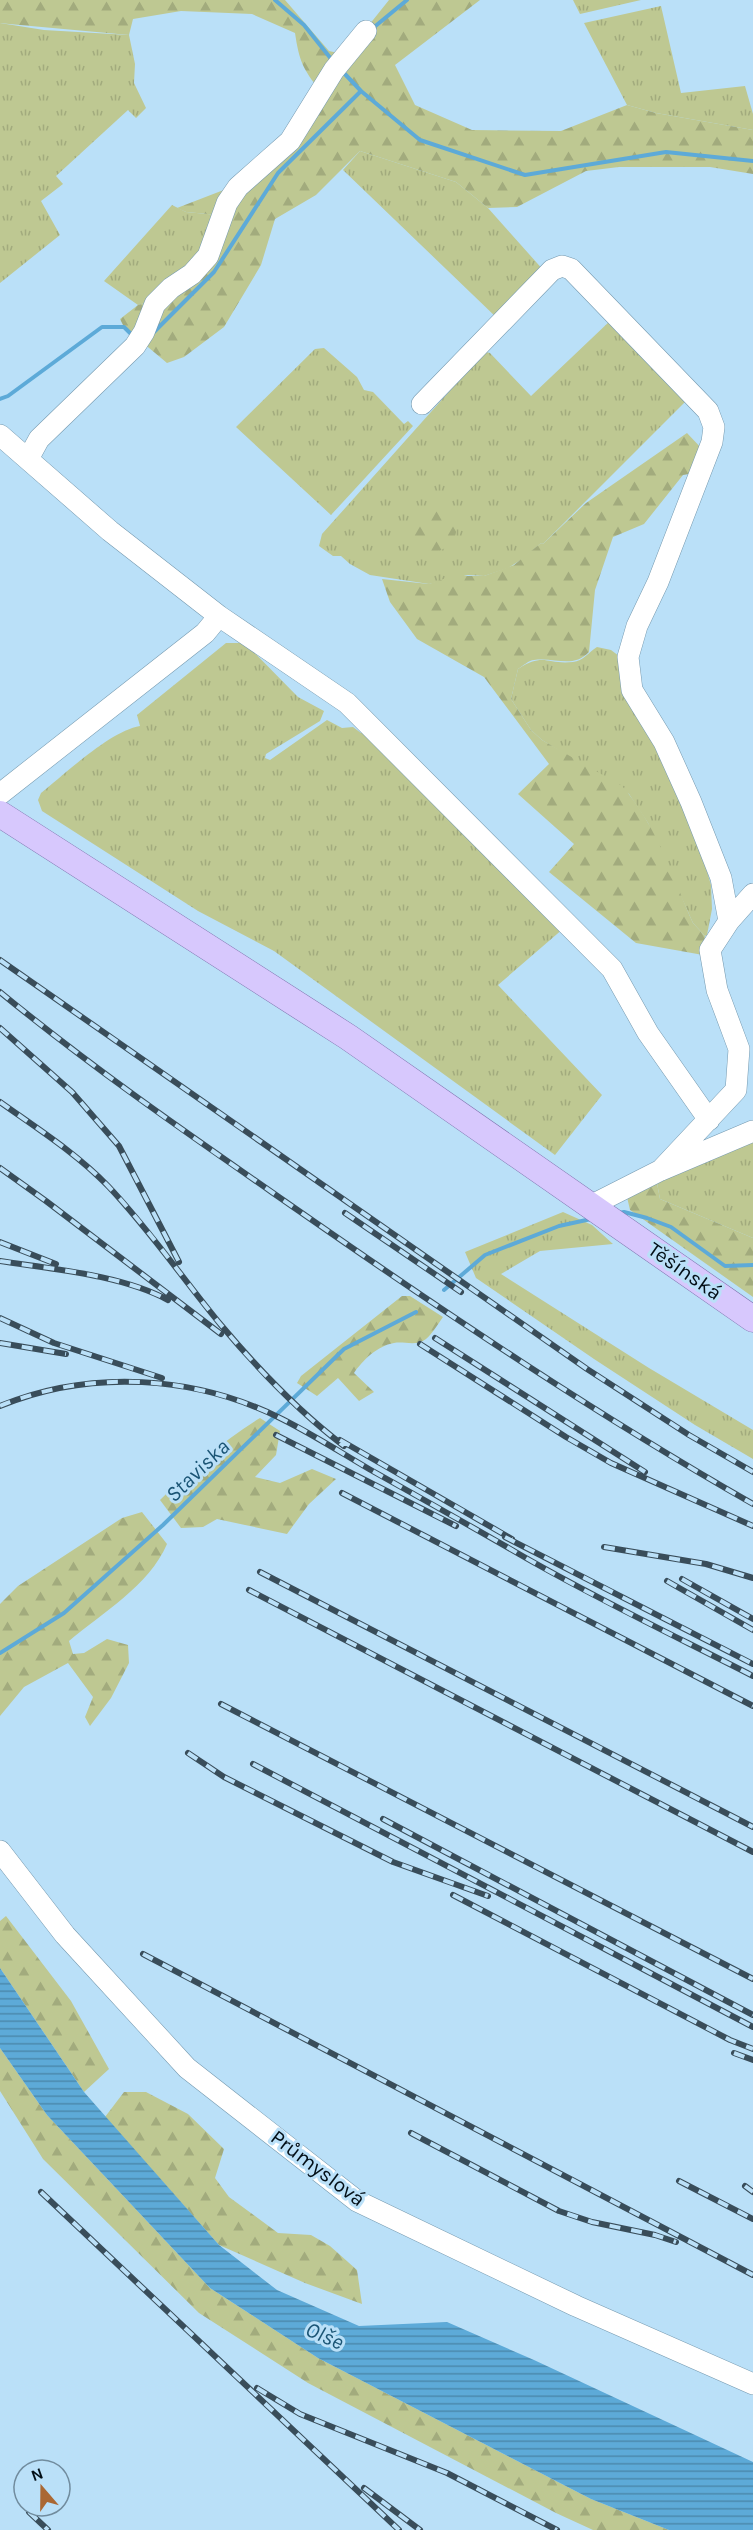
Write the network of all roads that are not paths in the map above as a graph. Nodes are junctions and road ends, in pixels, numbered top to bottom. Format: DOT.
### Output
graph roads {
  1 [pos="366,31"];
  2 [pos="422,404"];
  3 [pos="0,435"];
  4 [pos="28,459"];
  5 [pos="219,616"];
  6 [pos="0,794"];
  7 [pos="0,814"];
  8 [pos="753,894"];
  9 [pos="729,921"];
  10 [pos="709,1120"];
  11 [pos="753,1131"];
  12 [pos="661,1170"];
  13 [pos="592,1205"];
  14 [pos="753,1319"];
  15 [pos="0,1851"];
  16 [pos="753,2384"];
  1 -- 4 [label="street"];
  2 -- 9 [label="street"];
  3 -- 4 [label="street"];
  4 -- 5 [label="street"];
  5 -- 6 [label="street"];
  5 -- 10 [label="street"];
  7 -- 13 [label="main road, Těšínská"];
  8 -- 9 [label="street"];
  9 -- 10 [label="street"];
  10 -- 12 [label="street"];
  11 -- 12 [label="street"];
  12 -- 13 [label="street"];
  13 -- 14 [label="main road, Těšínská"];
  15 -- 16 [label="street, Průmyslová"];
}
